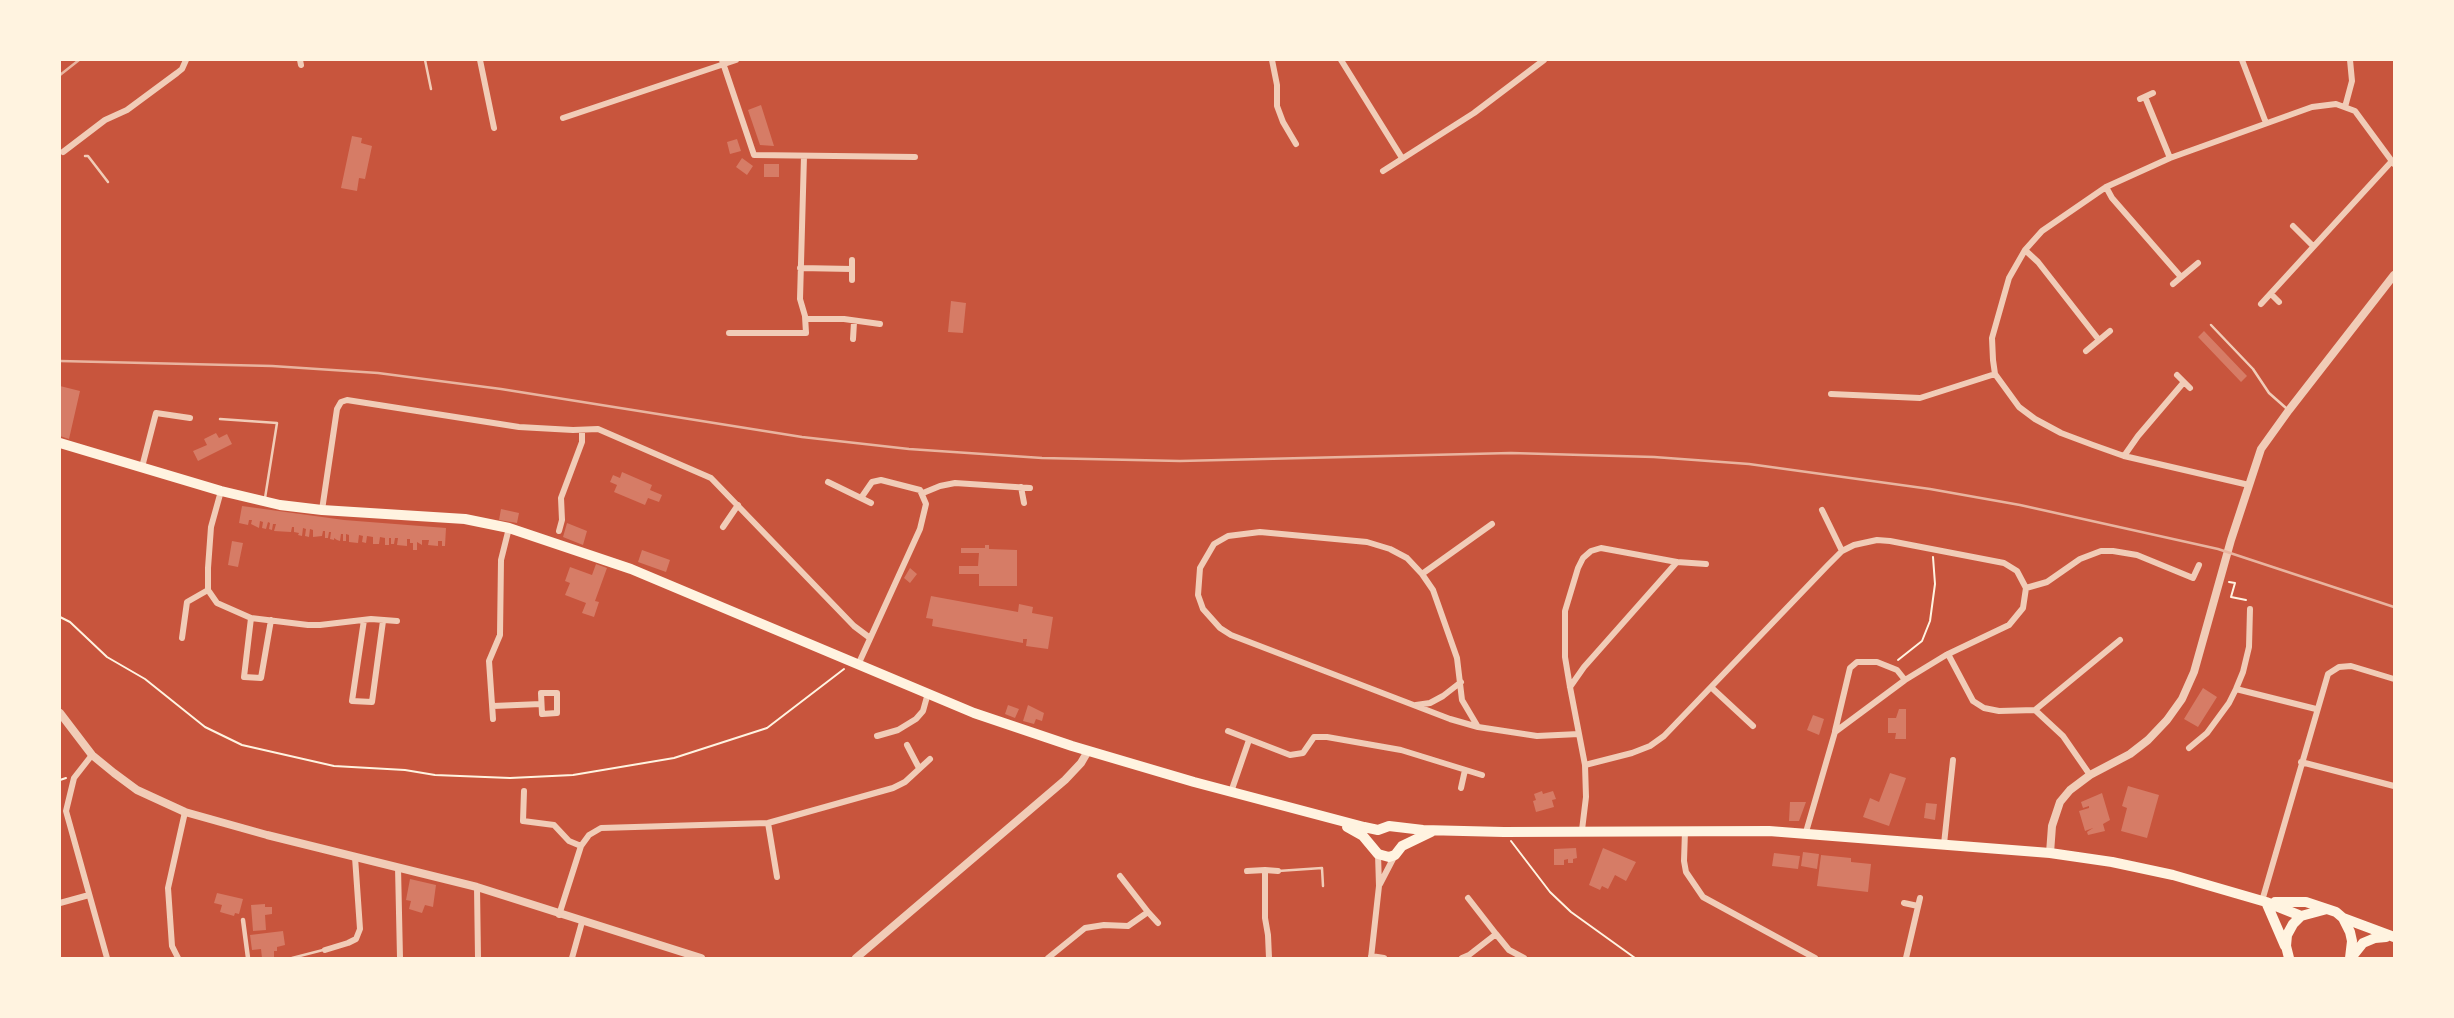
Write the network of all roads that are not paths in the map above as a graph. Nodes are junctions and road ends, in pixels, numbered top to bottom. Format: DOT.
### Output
graph roads {
  1 [pos="186,60"];
  2 [pos="425,60"];
  3 [pos="480,60"];
  4 [pos="736,60"];
  5 [pos="1272,60"];
  6 [pos="1343,60"];
  7 [pos="1544,60"];
  8 [pos="2242,60"];
  9 [pos="2350,60"];
  10 [pos="722,62"];
  11 [pos="431,89"];
  12 [pos="2153,93"];
  13 [pos="2345,107"];
  14 [pos="563,118"];
  15 [pos="2266,123"];
  16 [pos="494,128"];
  17 [pos="1290,136"];
  18 [pos="1282,142"];
  19 [pos="1296,144"];
  20 [pos="63,152"];
  21 [pos="85,156"];
  22 [pos="804,156"];
  23 [pos="915,157"];
  24 [pos="1402,158"];
  25 [pos="2170,158"];
  26 [pos="2393,162"];
  27 [pos="1383,171"];
  28 [pos="108,182"];
  29 [pos="2106,187"];
  30 [pos="2293,226"];
  31 [pos="2314,246"];
  32 [pos="2025,250"];
  33 [pos="852,260"];
  34 [pos="2198,263"];
  35 [pos="800,268"];
  36 [pos="852,268"];
  37 [pos="2395,275"];
  38 [pos="2181,277"];
  39 [pos="852,280"];
  40 [pos="2173,284"];
  41 [pos="2271,294"];
  42 [pos="2279,302"];
  43 [pos="2261,304"];
  44 [pos="806,319"];
  45 [pos="854,322"];
  46 [pos="880,324"];
  47 [pos="2211,325"];
  48 [pos="2110,331"];
  49 [pos="729,333"];
  50 [pos="853,339"];
  51 [pos="2099,340"];
  52 [pos="2086,351"];
  53 [pos="1995,374"];
  54 [pos="2178,375"];
  55 [pos="2184,382"];
  56 [pos="2190,388"];
  57 [pos="1831,394"];
  58 [pos="2289,410"];
  59 [pos="190,418"];
  60 [pos="219,419"];
  61 [pos="582,429"];
  62 [pos="60,443"];
  63 [pos="2124,456"];
  64 [pos="142,467"];
  65 [pos="828,482"];
  66 [pos="2249,485"];
  67 [pos="1021,487"];
  68 [pos="1030,488"];
  69 [pos="221,491"];
  70 [pos="923,493"];
  71 [pos="861,498"];
  72 [pos="265,501"];
  73 [pos="871,503"];
  74 [pos="1024,503"];
  75 [pos="738,505"];
  76 [pos="322,510"];
  77 [pos="1822,510"];
  78 [pos="1492,524"];
  79 [pos="723,527"];
  80 [pos="509,528"];
  81 [pos="559,531"];
  82 [pos="1842,551"];
  83 [pos="1677,562"];
  84 [pos="1706,564"];
  85 [pos="2199,565"];
  86 [pos="1422,574"];
  87 [pos="2026,588"];
  88 [pos="208,590"];
  89 [pos="2250,609"];
  90 [pos="251,618"];
  91 [pos="271,620"];
  92 [pos="364,620"];
  93 [pos="383,621"];
  94 [pos="397,621"];
  95 [pos="182,638"];
  96 [pos="870,638"];
  97 [pos="2120,640"];
  98 [pos="1948,654"];
  99 [pos="855,664"];
  100 [pos="2395,679"];
  101 [pos="1905,680"];
  102 [pos="1461,682"];
  103 [pos="1570,687"];
  104 [pos="1712,688"];
  105 [pos="2236,689"];
  106 [pos="928,693"];
  107 [pos="541,704"];
  108 [pos="1414,705"];
  109 [pos="493,706"];
  110 [pos="2316,709"];
  111 [pos="2035,710"];
  112 [pos="60,713"];
  113 [pos="493,719"];
  114 [pos="1478,726"];
  115 [pos="1754,726"];
  116 [pos="1228,731"];
  117 [pos="1835,732"];
  118 [pos="1579,734"];
  119 [pos="877,736"];
  120 [pos="1249,740"];
  121 [pos="907,745"];
  122 [pos="2189,748"];
  123 [pos="1088,751"];
  124 [pos="92,755"];
  125 [pos="930,759"];
  126 [pos="1953,760"];
  127 [pos="2301,762"];
  128 [pos="1585,765"];
  129 [pos="919,768"];
  130 [pos="1465,770"];
  131 [pos="1482,775"];
  132 [pos="2090,775"];
  133 [pos="2395,786"];
  134 [pos="1461,788"];
  135 [pos="524,791"];
  136 [pos="1231,792"];
  137 [pos="185,812"];
  138 [pos="1331,819"];
  139 [pos="768,823"];
  140 [pos="1395,828"];
  141 [pos="1378,830"];
  142 [pos="1436,830"];
  143 [pos="1582,830"];
  144 [pos="1685,831"];
  145 [pos="1806,832"];
  146 [pos="1944,844"];
  147 [pos="581,846"];
  148 [pos="1375,849"];
  149 [pos="1398,850"];
  150 [pos="2050,853"];
  151 [pos="355,857"];
  152 [pos="398,867"];
  153 [pos="1247,870"];
  154 [pos="1265,870"];
  155 [pos="1278,871"];
  156 [pos="777,877"];
  157 [pos="1120,877"];
  158 [pos="1323,886"];
  159 [pos="1379,886"];
  160 [pos="477,887"];
  161 [pos="89,895"];
  162 [pos="1468,898"];
  163 [pos="1920,898"];
  164 [pos="2264,902"];
  165 [pos="60,903"];
  166 [pos="1904,903"];
  167 [pos="1918,906"];
  168 [pos="2328,908"];
  169 [pos="1148,912"];
  170 [pos="559,915"];
  171 [pos="2301,916"];
  172 [pos="2343,918"];
  173 [pos="243,920"];
  174 [pos="582,922"];
  175 [pos="1158,923"];
  176 [pos="1496,934"];
  177 [pos="2394,937"];
  178 [pos="325,950"];
  179 [pos="2286,954"];
  180 [pos="1371,957"];
  181 [pos="107,958"];
  182 [pos="178,958"];
  183 [pos="248,958"];
  184 [pos="292,958"];
  185 [pos="400,958"];
  186 [pos="478,958"];
  187 [pos="572,958"];
  188 [pos="701,958"];
  189 [pos="856,958"];
  190 [pos="1048,958"];
  191 [pos="1269,958"];
  192 [pos="1384,958"];
  193 [pos="1462,958"];
  194 [pos="1524,958"];
  195 [pos="1815,958"];
  196 [pos="1906,958"];
  197 [pos="2351,958"];
  1 -- 20 [label="street"];
  2 -- 11 [label="lane"];
  3 -- 16 [label="street"];
  4 -- 10 [label="street"];
  5 -- 17 [label="street"];
  6 -- 24 [label="street"];
  7 -- 24 [label="street"];
  8 -- 15 [label="street"];
  9 -- 13 [label="street"];
  10 -- 14 [label="street"];
  10 -- 22 [label="street"];
  12 -- 25 [label="street"];
  13 -- 15 [label="street"];
  13 -- 26 [label="street"];
  15 -- 25 [label="street"];
  17 -- 18 [label="street"];
  17 -- 19 [label="street"];
  21 -- 28 [label="lane"];
  22 -- 23 [label="street"];
  22 -- 35 [label="street"];
  24 -- 27 [label="street"];
  25 -- 29 [label="street"];
  26 -- 31 [label="street"];
  29 -- 32 [label="street"];
  29 -- 38 [label="street"];
  30 -- 31 [label="street"];
  31 -- 41 [label="street"];
  32 -- 51 [label="street"];
  32 -- 53 [label="street"];
  33 -- 36 [label="street"];
  34 -- 38 [label="street"];
  35 -- 36 [label="street"];
  35 -- 44 [label="street"];
  36 -- 39 [label="street"];
  37 -- 58 [label="street"];
  38 -- 40 [label="street"];
  41 -- 42 [label="street"];
  41 -- 43 [label="street"];
  44 -- 45 [label="street"];
  44 -- 49 [label="street"];
  45 -- 46 [label="street"];
  45 -- 50 [label="street"];
  47 -- 58 [label="lane"];
  48 -- 51 [label="street"];
  51 -- 52 [label="street"];
  53 -- 57 [label="street"];
  53 -- 63 [label="street"];
  54 -- 55 [label="street"];
  55 -- 56 [label="street"];
  55 -- 63 [label="street"];
  58 -- 66 [label="street"];
  59 -- 64 [label="street"];
  60 -- 72 [label="lane"];
  61 -- 75 [label="street"];
  61 -- 76 [label="street"];
  61 -- 81 [label="street"];
  62 -- 64 [label="main road"];
  63 -- 66 [label="street"];
  64 -- 69 [label="main road"];
  65 -- 71 [label="street"];
  66 -- 132 [label="street"];
  67 -- 68 [label="street"];
  67 -- 70 [label="street"];
  67 -- 74 [label="street"];
  69 -- 72 [label="main road"];
  69 -- 88 [label="street"];
  70 -- 71 [label="street"];
  70 -- 96 [label="street"];
  71 -- 73 [label="street"];
  72 -- 76 [label="main road"];
  75 -- 79 [label="street"];
  75 -- 96 [label="street"];
  76 -- 80 [label="main road"];
  77 -- 82 [label="street"];
  78 -- 86 [label="street"];
  80 -- 99 [label="main road"];
  80 -- 109 [label="street"];
  82 -- 87 [label="street"];
  82 -- 104 [label="street"];
  83 -- 84 [label="street"];
  83 -- 103 [label="street"];
  83 -- 103 [label="street"];
  85 -- 87 [label="street"];
  86 -- 102 [label="street"];
  86 -- 108 [label="street"];
  87 -- 98 [label="street"];
  88 -- 90 [label="street"];
  88 -- 95 [label="street"];
  89 -- 105 [label="street"];
  90 -- 91 [label="street"];
  90 -- 91 [label="street"];
  91 -- 92 [label="street"];
  92 -- 93 [label="street"];
  92 -- 93 [label="street"];
  93 -- 94 [label="street"];
  96 -- 99 [label="street"];
  97 -- 111 [label="street"];
  98 -- 101 [label="street"];
  98 -- 111 [label="street"];
  99 -- 106 [label="main road"];
  100 -- 110 [label="street"];
  101 -- 117 [label="street"];
  101 -- 117 [label="street"];
  102 -- 108 [label="street"];
  102 -- 114 [label="street"];
  103 -- 118 [label="street"];
  104 -- 115 [label="street"];
  104 -- 128 [label="street"];
  105 -- 110 [label="street"];
  105 -- 122 [label="street"];
  106 -- 119 [label="street"];
  106 -- 123 [label="main road"];
  107 -- 109 [label="street"];
  108 -- 114 [label="street"];
  109 -- 113 [label="street"];
  110 -- 127 [label="street"];
  111 -- 132 [label="street"];
  112 -- 124 [label="street"];
  114 -- 118 [label="street"];
  116 -- 120 [label="street"];
  117 -- 145 [label="street"];
  118 -- 128 [label="street"];
  120 -- 130 [label="street"];
  120 -- 136 [label="street"];
  121 -- 129 [label="street"];
  123 -- 136 [label="main road"];
  123 -- 189 [label="street"];
  124 -- 137 [label="street"];
  124 -- 161 [label="street"];
  125 -- 129 [label="street"];
  126 -- 146 [label="street"];
  127 -- 133 [label="street"];
  127 -- 164 [label="street"];
  128 -- 143 [label="street"];
  129 -- 139 [label="street"];
  130 -- 131 [label="street"];
  130 -- 134 [label="street"];
  132 -- 150 [label="street"];
  135 -- 147 [label="street"];
  136 -- 138 [label="main road"];
  137 -- 151 [label="street"];
  137 -- 182 [label="street"];
  138 -- 141 [label="main road"];
  138 -- 148 [label="main road"];
  139 -- 147 [label="street"];
  139 -- 156 [label="street"];
  140 -- 141 [label="main road"];
  140 -- 142 [label="main road"];
  140 -- 149 [label="main road"];
  141 -- 148 [label="main road"];
  142 -- 143 [label="main road"];
  142 -- 149 [label="main road"];
  143 -- 144 [label="main road"];
  144 -- 145 [label="main road"];
  144 -- 195 [label="street"];
  145 -- 146 [label="main road"];
  146 -- 150 [label="main road"];
  147 -- 170 [label="street"];
  148 -- 149 [label="main road"];
  148 -- 159 [label="street"];
  149 -- 159 [label="street"];
  150 -- 164 [label="main road"];
  151 -- 152 [label="street"];
  151 -- 178 [label="street"];
  152 -- 160 [label="street"];
  152 -- 185 [label="street"];
  153 -- 154 [label="street"];
  154 -- 155 [label="street"];
  154 -- 191 [label="street"];
  155 -- 158 [label="lane"];
  157 -- 169 [label="street"];
  159 -- 180 [label="street"];
  160 -- 170 [label="street"];
  160 -- 186 [label="street"];
  161 -- 165 [label="street"];
  161 -- 181 [label="street"];
  162 -- 176 [label="street"];
  163 -- 167 [label="street"];
  164 -- 168 [label="main road"];
  164 -- 171 [label="main road"];
  164 -- 179 [label="main road"];
  166 -- 167 [label="street"];
  167 -- 196 [label="street"];
  168 -- 171 [label="main road"];
  168 -- 172 [label="main road"];
  169 -- 175 [label="street"];
  169 -- 190 [label="street"];
  170 -- 174 [label="street"];
  171 -- 179 [label="main road"];
  172 -- 177 [label="main road"];
  172 -- 197 [label="main road"];
  173 -- 183 [label="street"];
  174 -- 187 [label="street"];
  174 -- 188 [label="street"];
  176 -- 193 [label="street"];
  176 -- 194 [label="street"];
  177 -- 197 [label="main road"];
  178 -- 184 [label="lane"];
  180 -- 192 [label="street"];
}
